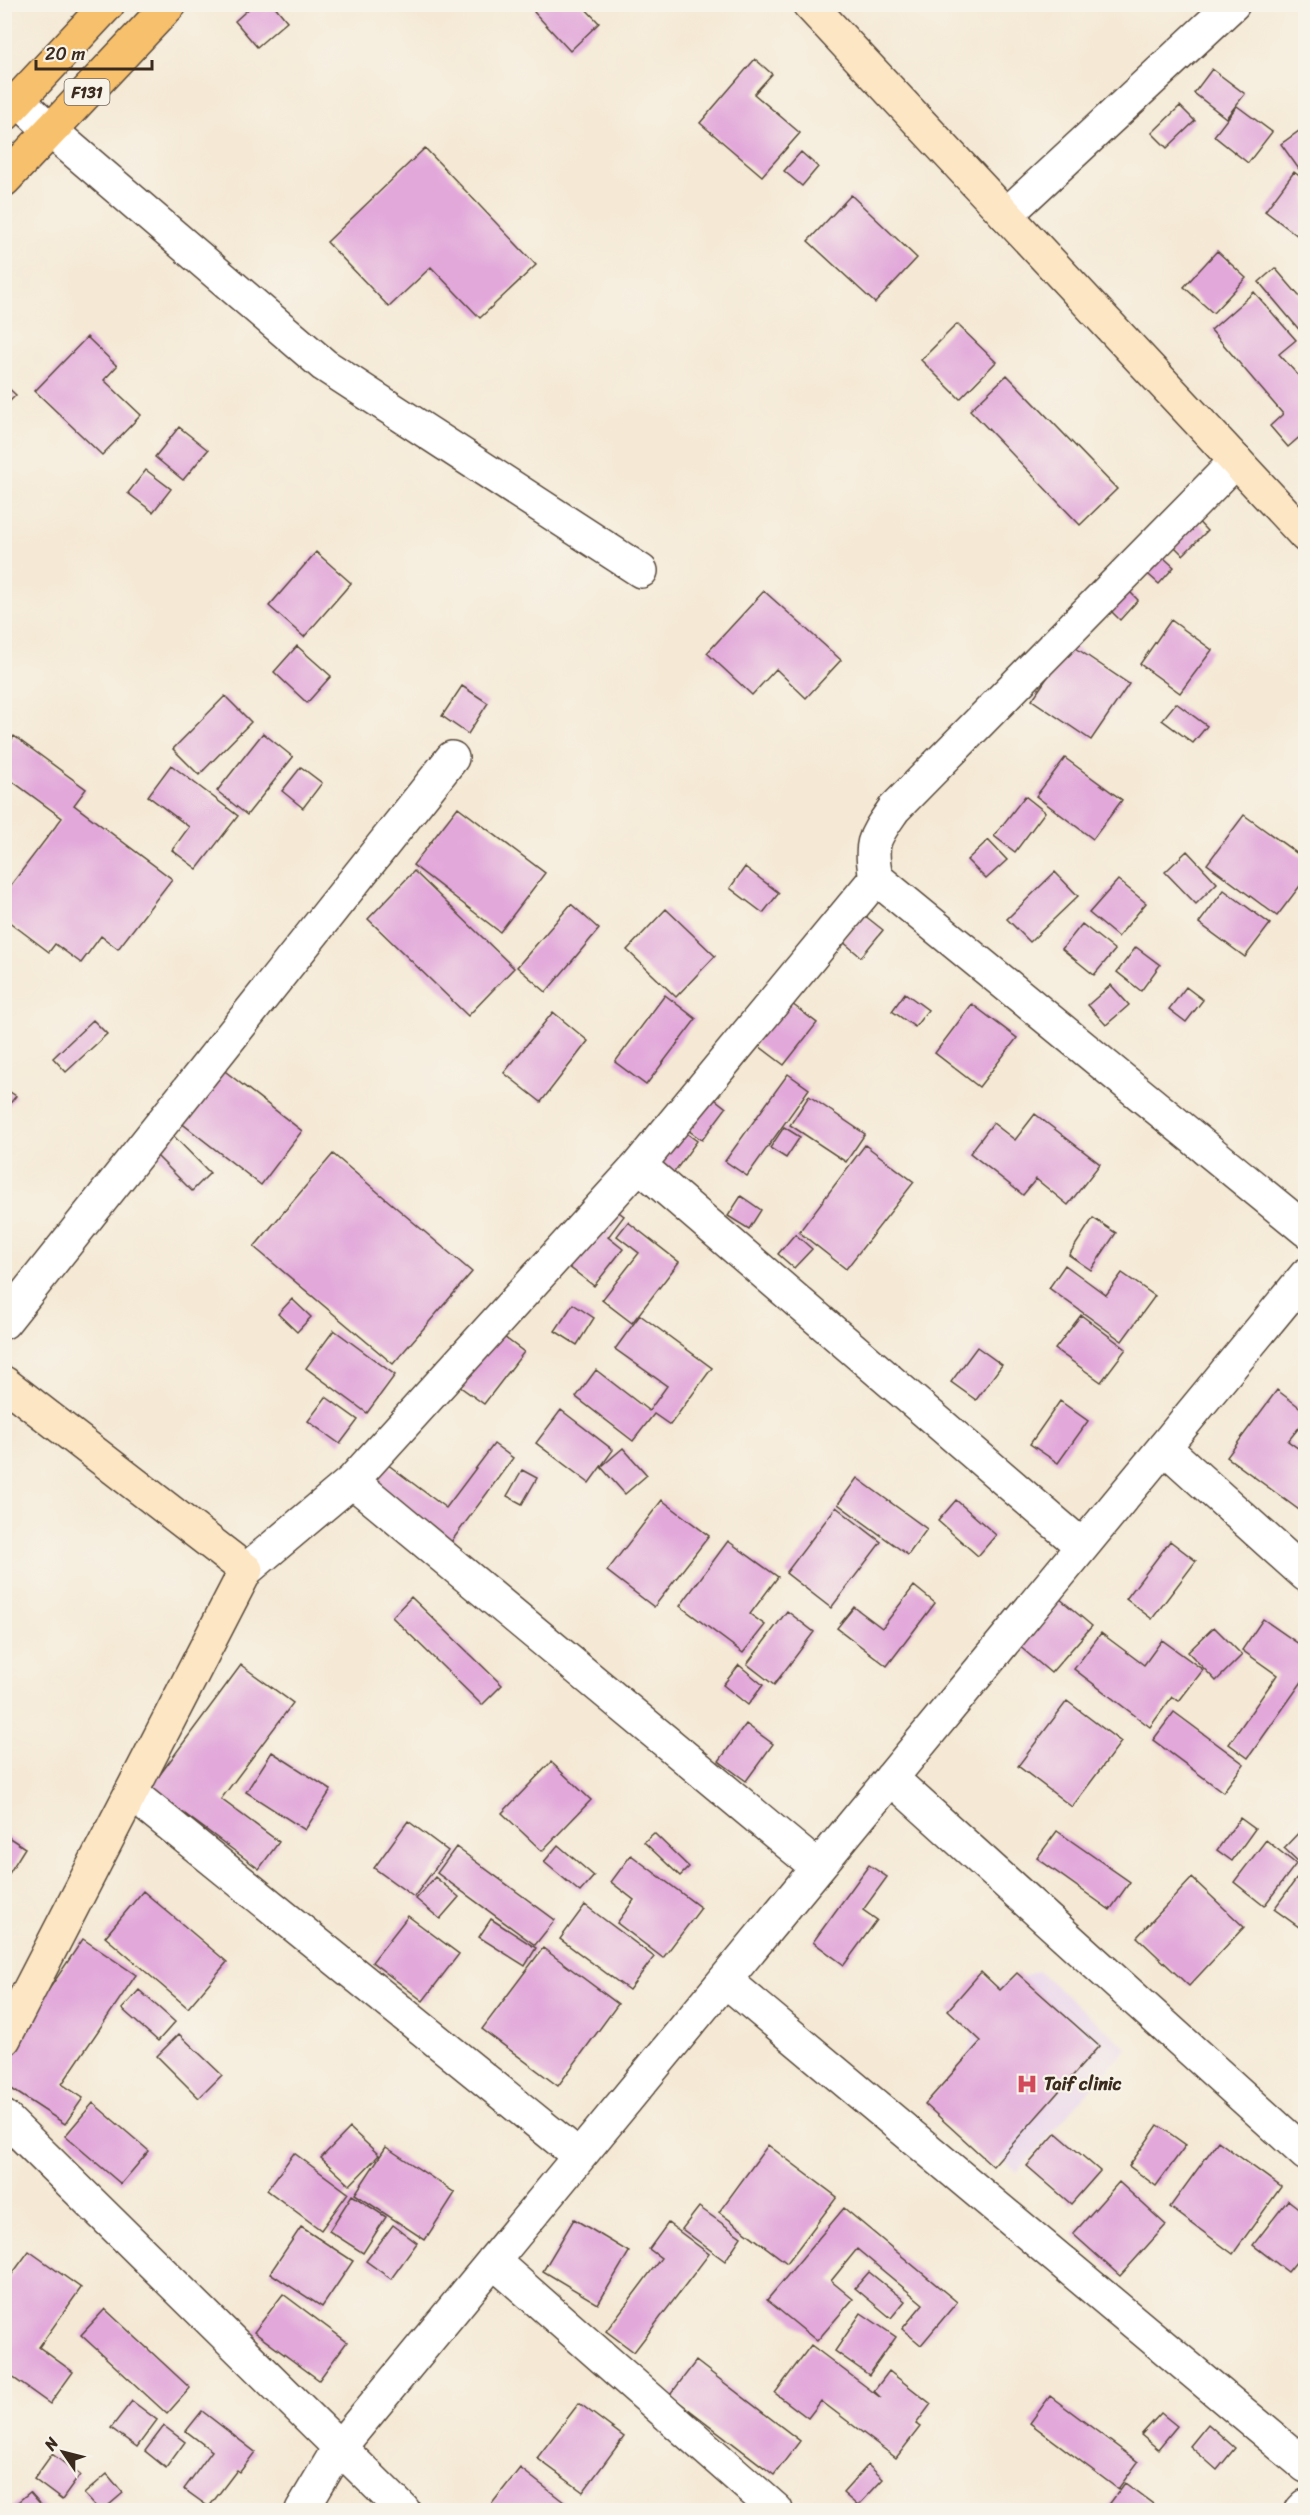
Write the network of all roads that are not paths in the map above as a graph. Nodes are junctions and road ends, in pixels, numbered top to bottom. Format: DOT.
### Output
graph roads {
  1 [pos="108,4"];
  2 [pos="170,4"];
  3 [pos="809,4"];
  4 [pos="1233,4"];
  5 [pos="11,108"];
  6 [pos="50,130"];
  7 [pos="4,180"];
  8 [pos="1006,215"];
  9 [pos="1236,461"];
  10 [pos="1305,536"];
  11 [pos="641,571"];
  12 [pos="452,758"];
  13 [pos="876,878"];
  14 [pos="639,1165"];
  15 [pos="1305,1230"];
  16 [pos="1305,1275"];
  17 [pos="4,1322"];
  18 [pos="4,1383"];
  19 [pos="1164,1447"];
  20 [pos="352,1481"];
  21 [pos="1082,1546"];
  22 [pos="246,1570"];
  23 [pos="1305,1575"];
  24 [pos="891,1778"];
  25 [pos="131,1793"];
  26 [pos="817,1868"];
  27 [pos="724,1980"];
  28 [pos="4,2039"];
  29 [pos="4,2117"];
  30 [pos="1305,2154"];
  31 [pos="579,2156"];
  32 [pos="492,2261"];
  33 [pos="339,2448"];
  34 [pos="1305,2466"];
  35 [pos="1305,2506"];
  36 [pos="302,2511"];
  37 [pos="403,2511"];
  38 [pos="776,2511"];
  39 [pos="1302,2511"];
  1 -- 5 [label="main road, F131"];
  2 -- 6 [label="main road, F131"];
  3 -- 8 [label="street"];
  4 -- 8 [label="street"];
  5 -- 6 [label="street"];
  6 -- 7 [label="main road, F131"];
  6 -- 11 [label="street"];
  8 -- 9 [label="street"];
  9 -- 10 [label="street"];
  9 -- 13 [label="street"];
  12 -- 17 [label="street"];
  13 -- 14 [label="street"];
  13 -- 15 [label="street"];
  14 -- 20 [label="street"];
  14 -- 21 [label="street"];
  16 -- 19 [label="street"];
  18 -- 22 [label="street"];
  19 -- 21 [label="street"];
  19 -- 23 [label="street"];
  20 -- 22 [label="street"];
  20 -- 26 [label="street"];
  21 -- 24 [label="street"];
  22 -- 25 [label="street"];
  24 -- 26 [label="street"];
  24 -- 30 [label="street"];
  25 -- 28 [label="street"];
  25 -- 31 [label="street"];
  26 -- 27 [label="street"];
  27 -- 31 [label="street"];
  27 -- 34 [label="street"];
  29 -- 33 [label="street"];
  31 -- 32 [label="street"];
  32 -- 33 [label="street"];
  32 -- 38 [label="street"];
  33 -- 36 [label="street"];
  33 -- 37 [label="street"];
  35 -- 39 [label="street"];
}
